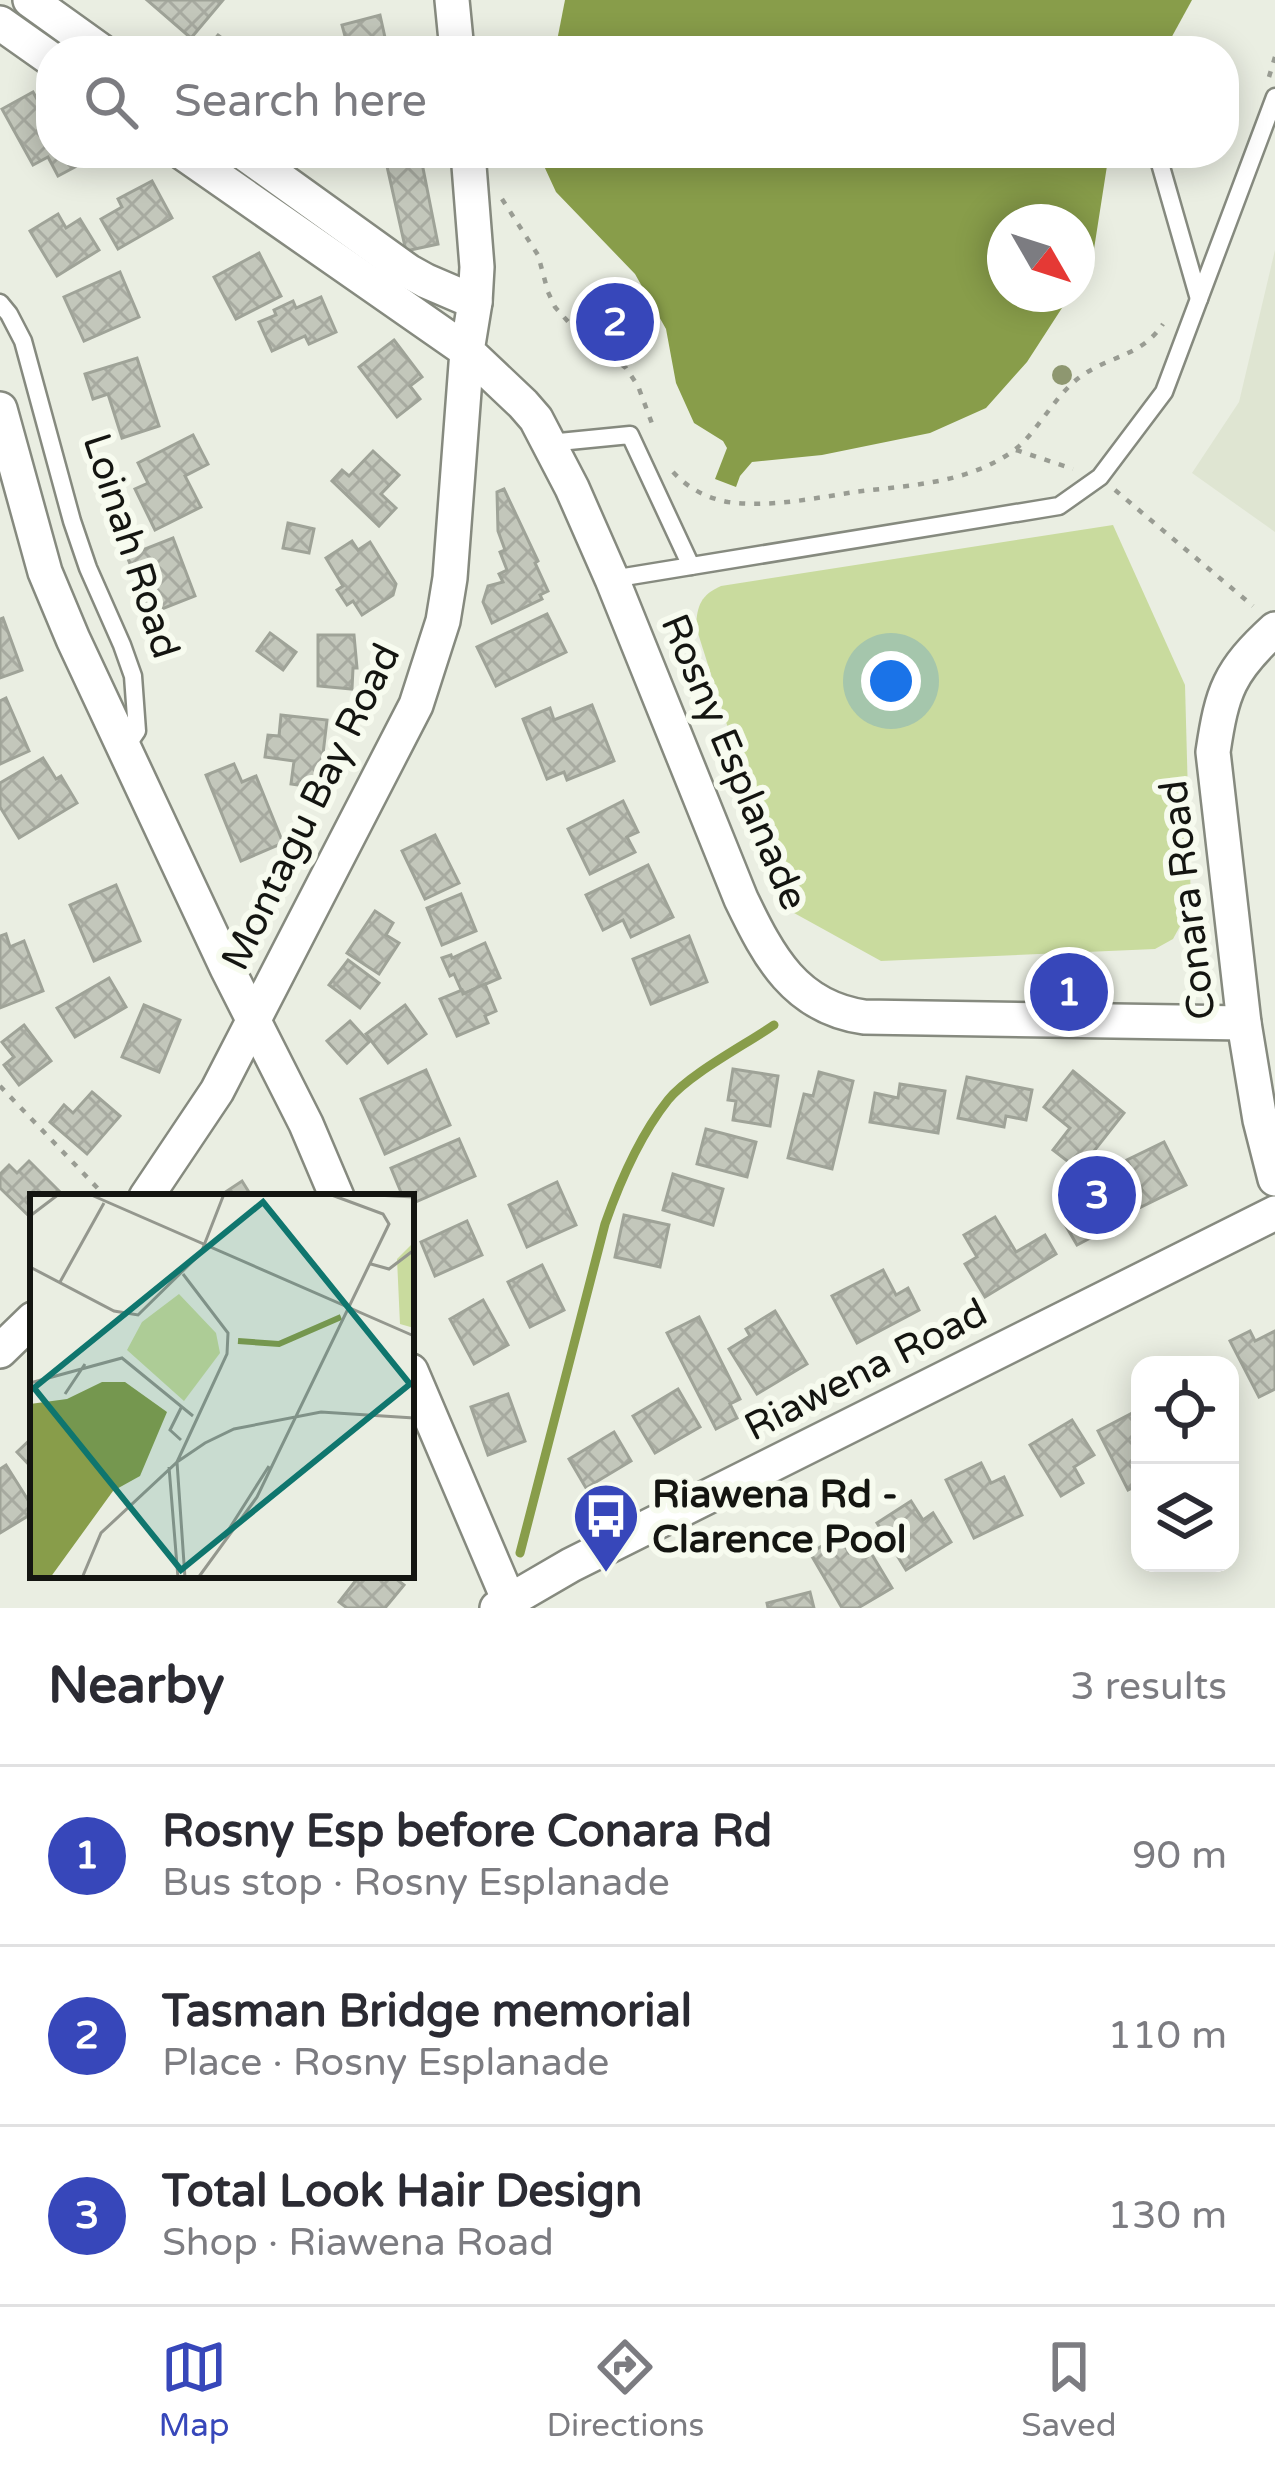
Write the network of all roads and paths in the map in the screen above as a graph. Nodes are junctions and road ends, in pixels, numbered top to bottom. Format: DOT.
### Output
graph roads {
  1 [pos="30,0"];
  2 [pos="452,0"];
  3 [pos="0,22"];
  4 [pos="80,36"];
  5 [pos="456,36"];
  6 [pos="36,48"];
  7 [pos="1275,57"];
  8 [pos="1270,92"];
  9 [pos="205,168"];
  10 [pos="265,168"];
  11 [pos="469,168"];
  12 [pos="1161,168"];
  13 [pos="497,185"];
  14 [pos="1193,278"];
  15 [pos="1199,300"];
  16 [pos="476,302"];
  17 [pos="0,303"];
  18 [pos="467,351"];
  19 [pos="0,409"];
  20 [pos="655,431"];
  21 [pos="548,443"];
  22 [pos="1016,450"];
  23 [pos="666,462"];
  24 [pos="1100,477"];
  25 [pos="691,566"];
  26 [pos="612,579"];
  27 [pos="1266,619"];
  28 [pos="124,750"];
  29 [pos="253,1022"];
  30 [pos="1244,1023"];
  31 [pos="0,1086"];
  32 [pos="1275,1179"];
  33 [pos="103,1194"];
  34 [pos="148,1194"];
  35 [pos="336,1194"];
  36 [pos="1275,1213"];
  37 [pos="30,1322"];
  38 [pos="0,1351"];
  39 [pos="414,1378"];
  40 [pos="506,1606"];
  1 -- 4 [label="street"];
  2 -- 5 [label="street"];
  3 -- 6 [label="street"];
  7 -- 8 [label="path"];
  8 -- 15 [label="lane"];
  9 -- 18 [label="street, Rosny Esplanade"];
  10 -- 16 [label="street"];
  11 -- 16 [label="street"];
  12 -- 14 [label="lane"];
  13 -- 20 [label="path"];
  14 -- 15 [label="lane"];
  14 -- 22 [label="path"];
  15 -- 24 [label="lane"];
  16 -- 18 [label="street"];
  17 -- 28 [label="lane, Loinah Road"];
  18 -- 21 [label="street, Rosny Esplanade"];
  18 -- 29 [label="street, Montagu Bay Road"];
  19 -- 28 [label="street, Loinah Road"];
  21 -- 25 [label="lane"];
  21 -- 26 [label="street, Rosny Esplanade"];
  22 -- 23 [label="path"];
  22 -- 24 [label="path"];
  24 -- 25 [label="lane"];
  24 -- 27 [label="path"];
  25 -- 26 [label="lane"];
  26 -- 30 [label="street, Rosny Esplanade"];
  27 -- 30 [label="street, Conara Road"];
  28 -- 29 [label="street, Loinah Road"];
  29 -- 34 [label="street, Montagu Bay Road"];
  29 -- 35 [label="street, Loinah Road"];
  30 -- 32 [label="street, Conara Road"];
  31 -- 33 [label="path"];
  36 -- 40 [label="street, Riawena Road"];
  37 -- 38 [label="street"];
  39 -- 40 [label="street"];
}
